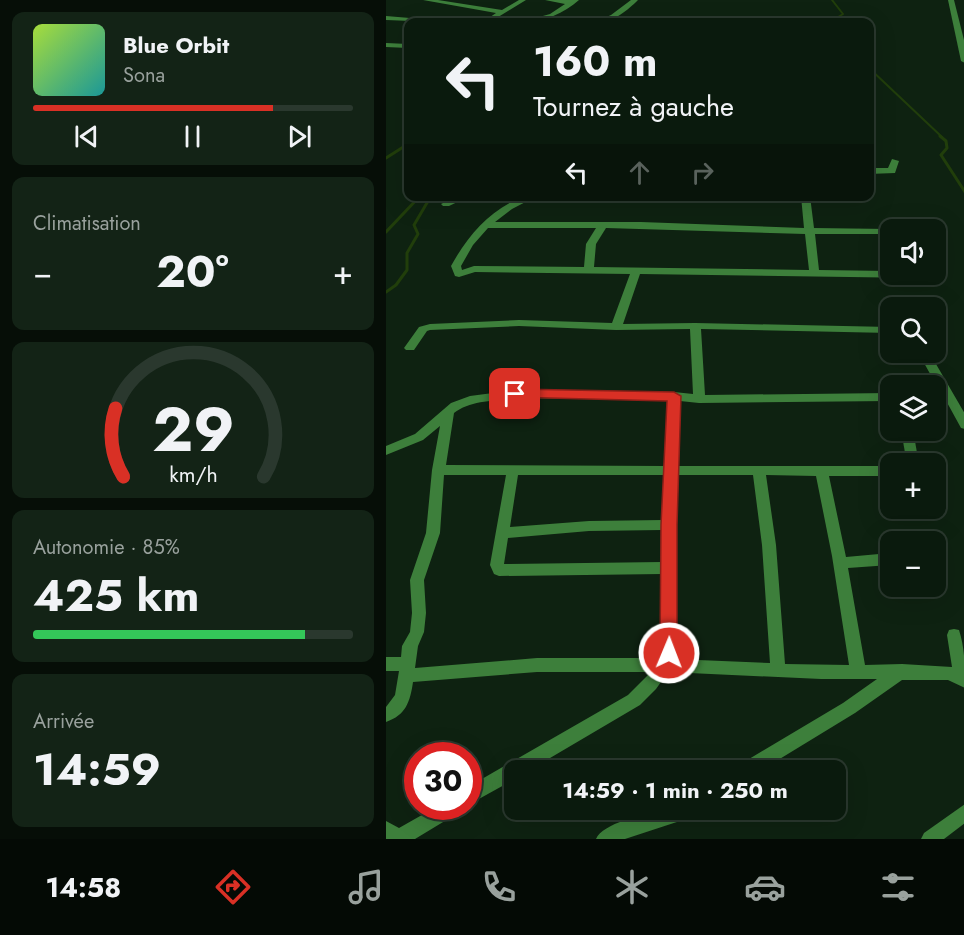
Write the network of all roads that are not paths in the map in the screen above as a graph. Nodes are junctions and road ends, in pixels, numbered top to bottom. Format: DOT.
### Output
graph roads {
  1 [pos="426,0"];
  2 [pos="522,0"];
  3 [pos="548,0"];
  4 [pos="635,0"];
  5 [pos="951,0"];
  6 [pos="573,2"];
  7 [pos="502,12"];
  8 [pos="386,18"];
  9 [pos="495,18"];
  10 [pos="541,18"];
  11 [pos="608,18"];
  12 [pos="404,20"];
  13 [pos="386,45"];
  14 [pos="404,46"];
  15 [pos="965,61"];
  16 [pos="895,161"];
  17 [pos="874,171"];
  18 [pos="454,201"];
  19 [pos="524,201"];
  20 [pos="806,201"];
  21 [pos="446,204"];
  22 [pos="483,225"];
  23 [pos="602,226"];
  24 [pos="810,231"];
  25 [pos="880,231"];
  26 [pos="589,271"];
  27 [pos="636,272"];
  28 [pos="815,274"];
  29 [pos="880,276"];
  30 [pos="695,326"];
  31 [pos="616,327"];
  32 [pos="880,330"];
  33 [pos="410,348"];
  34 [pos="674,396"];
  35 [pos="880,397"];
  36 [pos="699,399"];
  37 [pos="946,400"];
  38 [pos="448,413"];
  39 [pos="965,425"];
  40 [pos="386,451"];
  41 [pos="513,469"];
  42 [pos="438,470"];
  43 [pos="759,471"];
  44 [pos="880,471"];
  45 [pos="671,472"];
  46 [pos="822,472"];
  47 [pos="669,525"];
  48 [pos="502,533"];
  49 [pos="880,560"];
  50 [pos="840,563"];
  51 [pos="669,568"];
  52 [pos="954,635"];
  53 [pos="386,664"];
  54 [pos="665,665"];
  55 [pos="778,669"];
  56 [pos="407,670"];
  57 [pos="902,671"];
  58 [pos="858,672"];
  59 [pos="963,679"];
  60 [pos="386,715"];
  61 [pos="763,760"];
  62 [pos="482,789"];
  63 [pos="965,812"];
  64 [pos="430,820"];
  65 [pos="655,820"];
  66 [pos="386,830"];
  67 [pos="399,839"];
  68 [pos="605,839"];
  69 [pos="930,839"];
  1 -- 7 [label="street"];
  2 -- 7 [label="street"];
  3 -- 6 [label="street"];
  4 -- 11 [label="street"];
  5 -- 15 [label="street"];
  6 -- 10 [label="street"];
  7 -- 9 [label="street"];
  8 -- 12 [label="street"];
  13 -- 14 [label="street"];
  16 -- 17 [label="street"];
  18 -- 21 [label="street"];
  19 -- 22 [label="street"];
  20 -- 24 [label="street"];
  22 -- 23 [label="street"];
  22 -- 26 [label="street"];
  23 -- 24 [label="street"];
  23 -- 26 [label="street"];
  24 -- 25 [label="street"];
  24 -- 28 [label="street"];
  26 -- 27 [label="street"];
  27 -- 28 [label="street"];
  27 -- 31 [label="street"];
  28 -- 29 [label="street"];
  30 -- 31 [label="street"];
  30 -- 32 [label="street"];
  30 -- 36 [label="street"];
  31 -- 33 [label="street"];
  34 -- 36 [label="street"];
  34 -- 38 [label="street"];
  34 -- 45 [label="street"];
  35 -- 36 [label="street"];
  37 -- 39 [label="street"];
  38 -- 40 [label="street"];
  38 -- 42 [label="street"];
  41 -- 42 [label="street"];
  41 -- 45 [label="street"];
  41 -- 48 [label="street"];
  42 -- 56 [label="street"];
  43 -- 45 [label="street"];
  43 -- 46 [label="street"];
  43 -- 55 [label="street"];
  44 -- 46 [label="street"];
  45 -- 47 [label="street"];
  46 -- 50 [label="street"];
  47 -- 48 [label="street"];
  47 -- 51 [label="street"];
  48 -- 51 [label="street"];
  49 -- 50 [label="street"];
  50 -- 58 [label="street"];
  51 -- 54 [label="street"];
  52 -- 59 [label="street"];
  53 -- 56 [label="street"];
  54 -- 55 [label="street"];
  54 -- 56 [label="street"];
  54 -- 62 [label="street"];
  55 -- 58 [label="street"];
  56 -- 60 [label="street"];
  57 -- 58 [label="street"];
  57 -- 59 [label="street"];
  57 -- 61 [label="street"];
  63 -- 69 [label="street"];
  64 -- 67 [label="street"];
  65 -- 68 [label="street"];
  66 -- 67 [label="street"];
}
